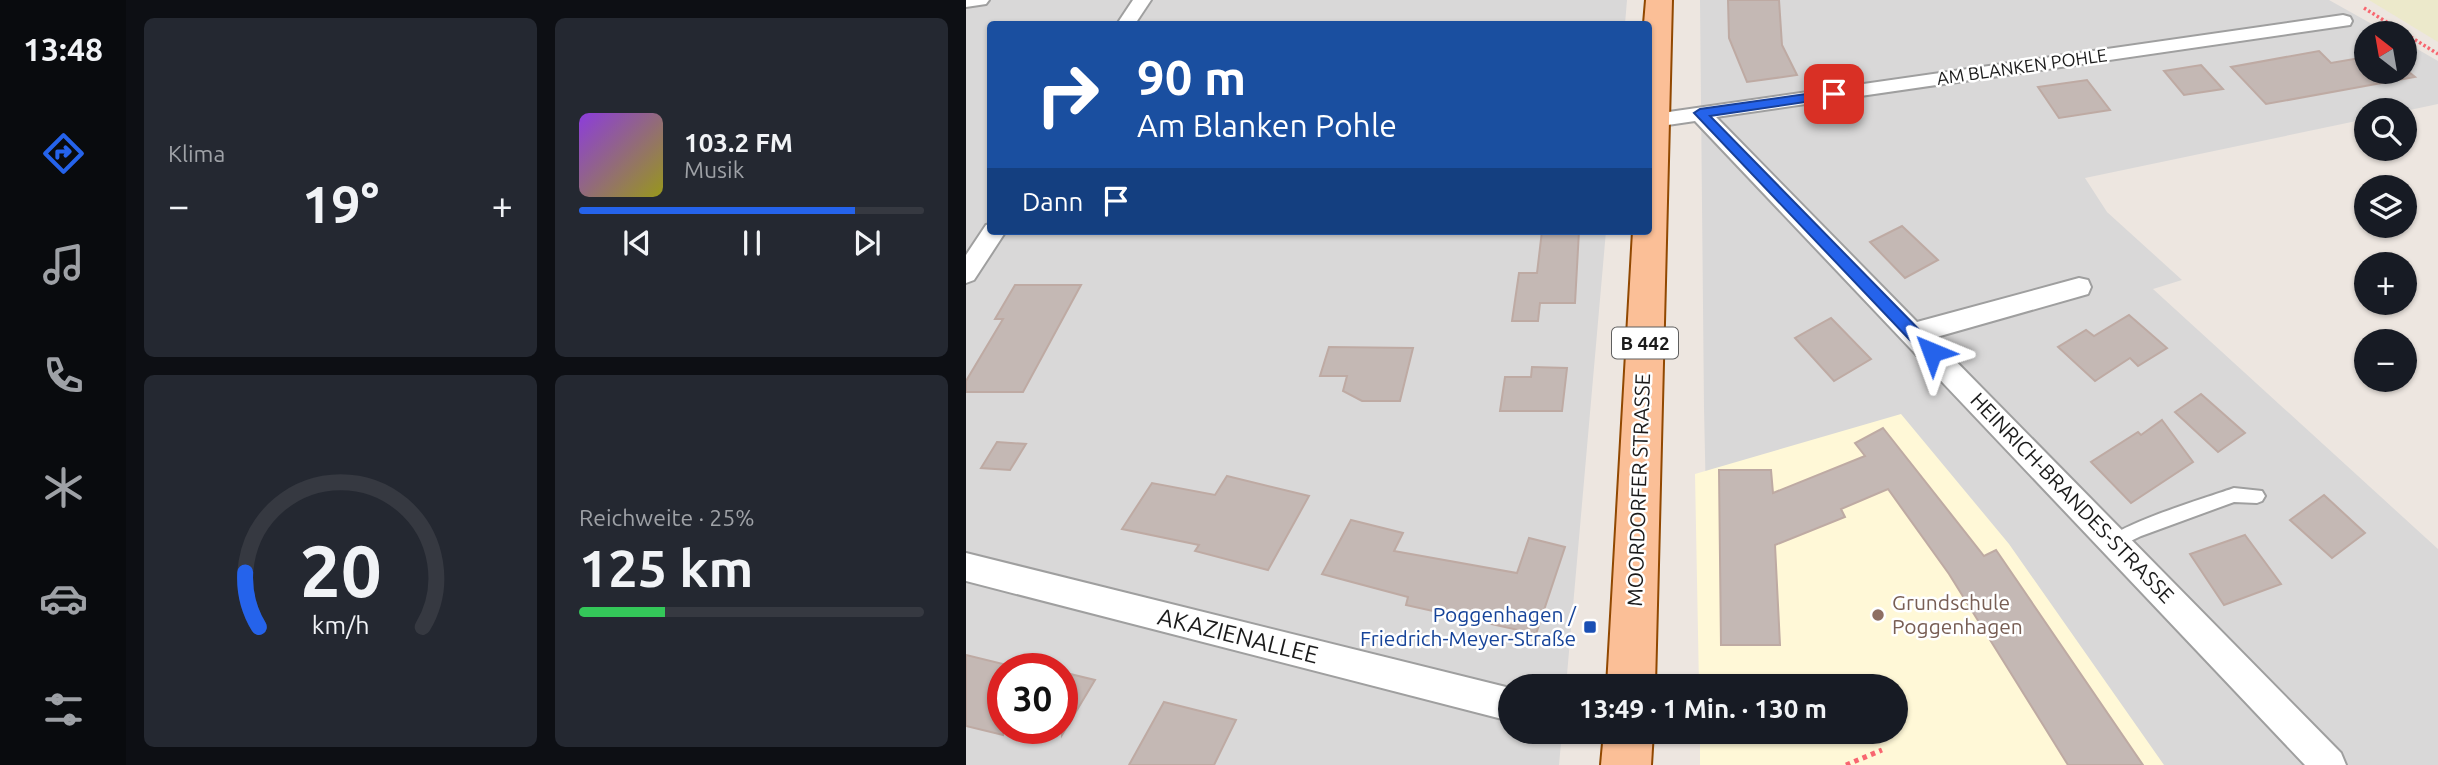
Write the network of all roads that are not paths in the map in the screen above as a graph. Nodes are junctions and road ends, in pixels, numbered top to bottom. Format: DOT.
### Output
graph roads {
  1 [pos="980,0"];
  2 [pos="1142,0"];
  3 [pos="1659,0"];
  4 [pos="966,2"];
  5 [pos="1128,21"];
  6 [pos="2343,21"];
  7 [pos="1653,102"];
  8 [pos="1700,113"];
  9 [pos="1652,129"];
  10 [pos="991,235"];
  11 [pos="1648,235"];
  12 [pos="966,274"];
  13 [pos="2079,286"];
  14 [pos="1913,333"];
  15 [pos="2257,496"];
  16 [pos="2114,542"];
  17 [pos="966,567"];
  18 [pos="1631,674"];
  19 [pos="1498,702"];
  20 [pos="1627,744"];
  21 [pos="1626,765"];
  22 [pos="2329,765"];
  1 -- 4 [label="street"];
  2 -- 5 [label="street"];
  3 -- 7 [label="main road, MOORDORFER STRASSE / B 442"];
  6 -- 8 [label="street, AM BLANKEN POHLE"];
  7 -- 8 [label="street"];
  7 -- 9 [label="main road, MOORDORFER STRASSE / B 442"];
  8 -- 14 [label="street, HEINRICH-BRANDES-STRASSE"];
  10 -- 12 [label="street"];
  11 -- 18 [label="main road, MOORDORFER STRASSE / B 442"];
  13 -- 14 [label="street"];
  14 -- 16 [label="street, HEINRICH-BRANDES-STRASSE"];
  15 -- 16 [label="lane"];
  16 -- 22 [label="street, HEINRICH-BRANDES-STRASSE"];
  17 -- 19 [label="street, AKAZIENALLEE"];
  20 -- 21 [label="main road"];
}
